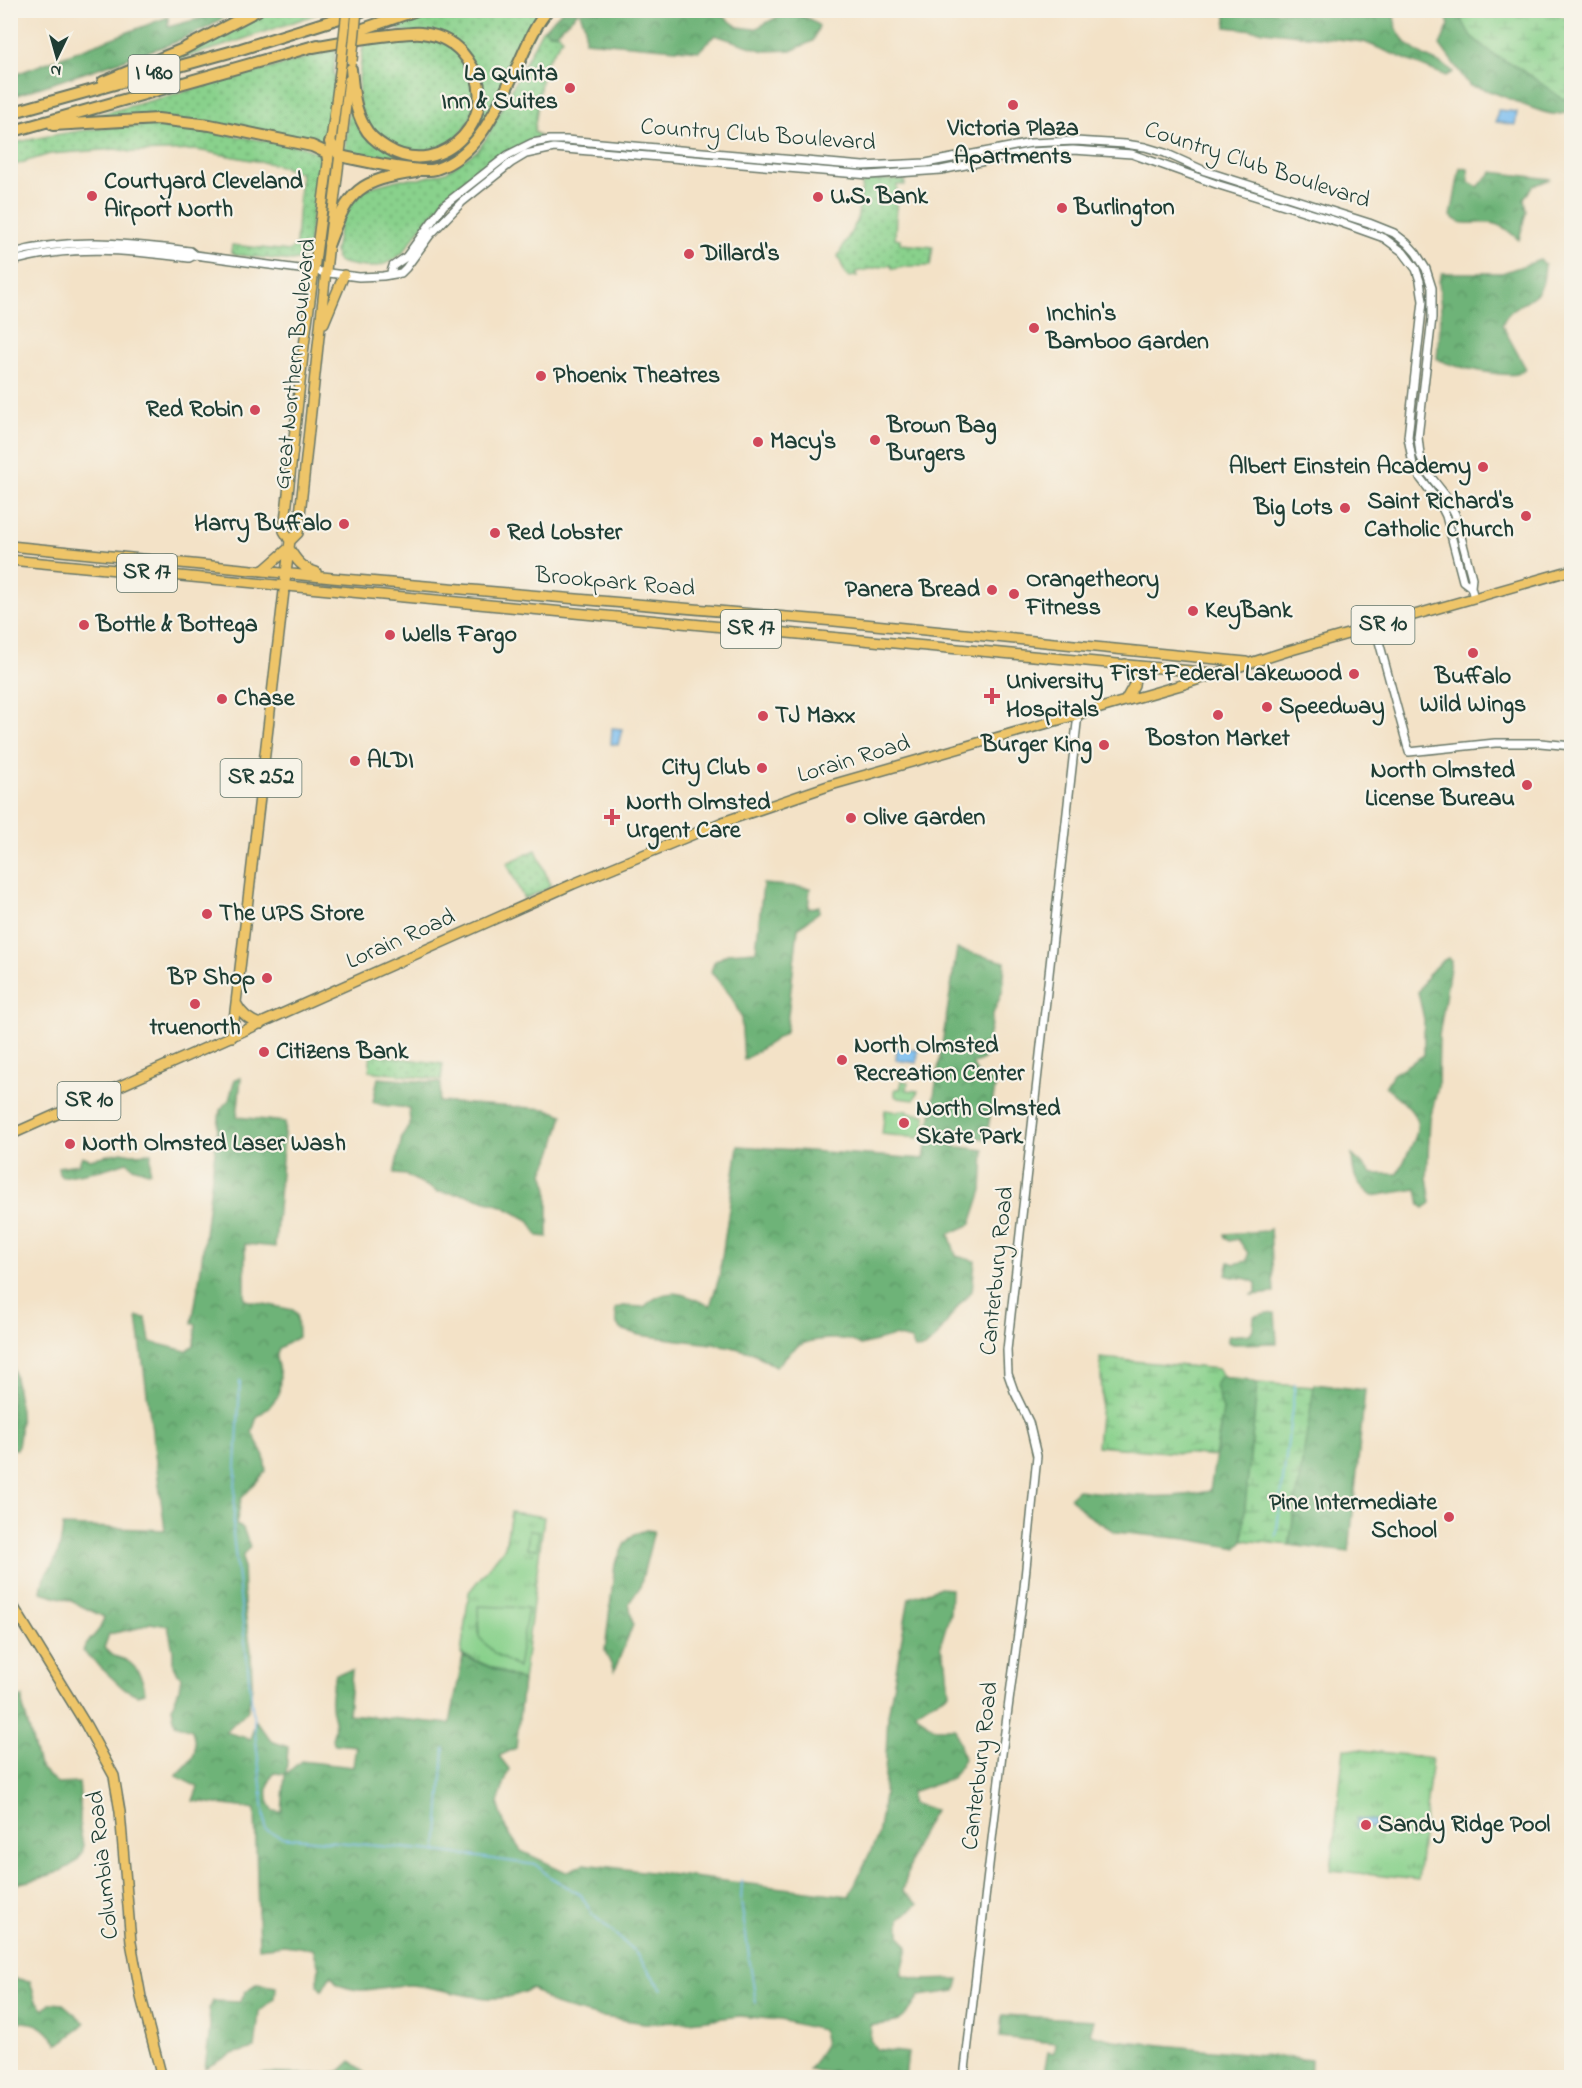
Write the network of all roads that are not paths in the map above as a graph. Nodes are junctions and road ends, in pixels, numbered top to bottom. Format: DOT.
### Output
graph roads {
  1 [pos="258,10"];
  2 [pos="347,10"];
  3 [pos="357,10"];
  4 [pos="365,10"];
  5 [pos="417,10"];
  6 [pos="548,10"];
  7 [pos="313,47"];
  8 [pos="348,65"];
  9 [pos="66,97"];
  10 [pos="10,113"];
  11 [pos="29,127"];
  12 [pos="10,132"];
  13 [pos="330,142"];
  14 [pos="340,156"];
  15 [pos="328,160"];
  16 [pos="434,170"];
  17 [pos="329,243"];
  18 [pos="10,254"];
  19 [pos="195,255"];
  20 [pos="10,262"];
  21 [pos="314,272"];
  22 [pos="326,273"];
  23 [pos="344,275"];
  24 [pos="320,331"];
  25 [pos="289,544"];
  26 [pos="10,546"];
  27 [pos="10,560"];
  28 [pos="1572,570"];
  29 [pos="260,571"];
  30 [pos="286,573"];
  31 [pos="332,578"];
  32 [pos="284,586"];
  33 [pos="1474,598"];
  34 [pos="1375,627"];
  35 [pos="1251,663"];
  36 [pos="1125,664"];
  37 [pos="1218,673"];
  38 [pos="1125,701"];
  39 [pos="1078,714"];
  40 [pos="1572,746"];
  41 [pos="236,1002"];
  42 [pos="261,1024"];
  43 [pos="232,1037"];
  44 [pos="10,1135"];
  45 [pos="10,1601"];
  46 [pos="162,2078"];
  47 [pos="964,2078"];
  1 -- 9 [label="highway"];
  2 -- 8 [label="main road, Great Northern Boulevard / SR 252, bridge"];
  3 -- 8 [label="main road, Great Northern Boulevard / SR 252, bridge"];
  4 -- 9 [label="highway, I 480"];
  5 -- 7 [label="highway, I 480"];
  6 -- 16 [label="highway"];
  7 -- 8 [label="highway"];
  7 -- 11 [label="highway, I 480"];
  8 -- 13 [label="main road, Great Northern Boulevard / SR 252"];
  8 -- 14 [label="main road, Great Northern Boulevard / SR 252"];
  9 -- 10 [label="highway, I 480"];
  11 -- 12 [label="highway, I 480"];
  11 -- 15 [label="highway"];
  13 -- 14 [label="highway"];
  13 -- 15 [label="main road, Great Northern Boulevard / SR 252"];
  14 -- 16 [label="highway"];
  14 -- 17 [label="main road, Great Northern Boulevard / SR 252"];
  15 -- 21 [label="main road, Great Northern Boulevard / SR 252"];
  16 -- 17 [label="highway"];
  17 -- 22 [label="main road, Great Northern Boulevard / SR 252"];
  18 -- 19 [label="street, Country Club Boulevard"];
  19 -- 20 [label="street, Country Club Boulevard"];
  19 -- 21 [label="street, Country Club Boulevard"];
  21 -- 22 [label="street, Country Club Boulevard"];
  21 -- 25 [label="main road, Great Northern Boulevard / SR 252"];
  22 -- 23 [label="street, Country Club Boulevard"];
  22 -- 24 [label="main road, Great Northern Boulevard / SR 252"];
  23 -- 24 [label="main road"];
  23 -- 33 [label="street, Country Club Boulevard"];
  24 -- 25 [label="main road, Great Northern Boulevard / SR 252"];
  25 -- 29 [label="main road"];
  25 -- 30 [label="main road, Great Northern Boulevard / SR 252"];
  25 -- 31 [label="main road"];
  26 -- 29 [label="main road, Brookpark Road / SR 17"];
  27 -- 32 [label="main road, Brookpark Road / SR 17"];
  28 -- 33 [label="main road, Lorain Road / SR 10"];
  29 -- 30 [label="main road, Brookpark Road / SR 17"];
  30 -- 31 [label="main road, Brookpark Road / SR 17"];
  30 -- 32 [label="main road, Great Northern Boulevard / SR 252"];
  31 -- 35 [label="main road, Brookpark Road / SR 17"];
  32 -- 36 [label="main road, Brookpark Road / SR 17"];
  32 -- 41 [label="main road, Great Northern Boulevard / SR 252"];
  33 -- 34 [label="main road, Lorain Road / SR 10"];
  34 -- 35 [label="main road, Lorain Road / SR 10"];
  34 -- 40 [label="street"];
  35 -- 37 [label="main road, Lorain Road / SR 10"];
  36 -- 37 [label="main road, Brookpark Road / SR 17"];
  36 -- 38 [label="main road"];
  37 -- 38 [label="main road, Lorain Road / SR 10"];
  38 -- 39 [label="main road, Lorain Road / SR 10"];
  39 -- 42 [label="main road, Lorain Road / SR 10"];
  39 -- 47 [label="street, Canterbury Road"];
  41 -- 42 [label="main road"];
  41 -- 43 [label="main road, Great Northern Boulevard / SR 252"];
  42 -- 43 [label="main road, Lorain Road / SR 10"];
  43 -- 44 [label="main road, Lorain Road / SR 10"];
  45 -- 46 [label="main road, Columbia Road"];
}
